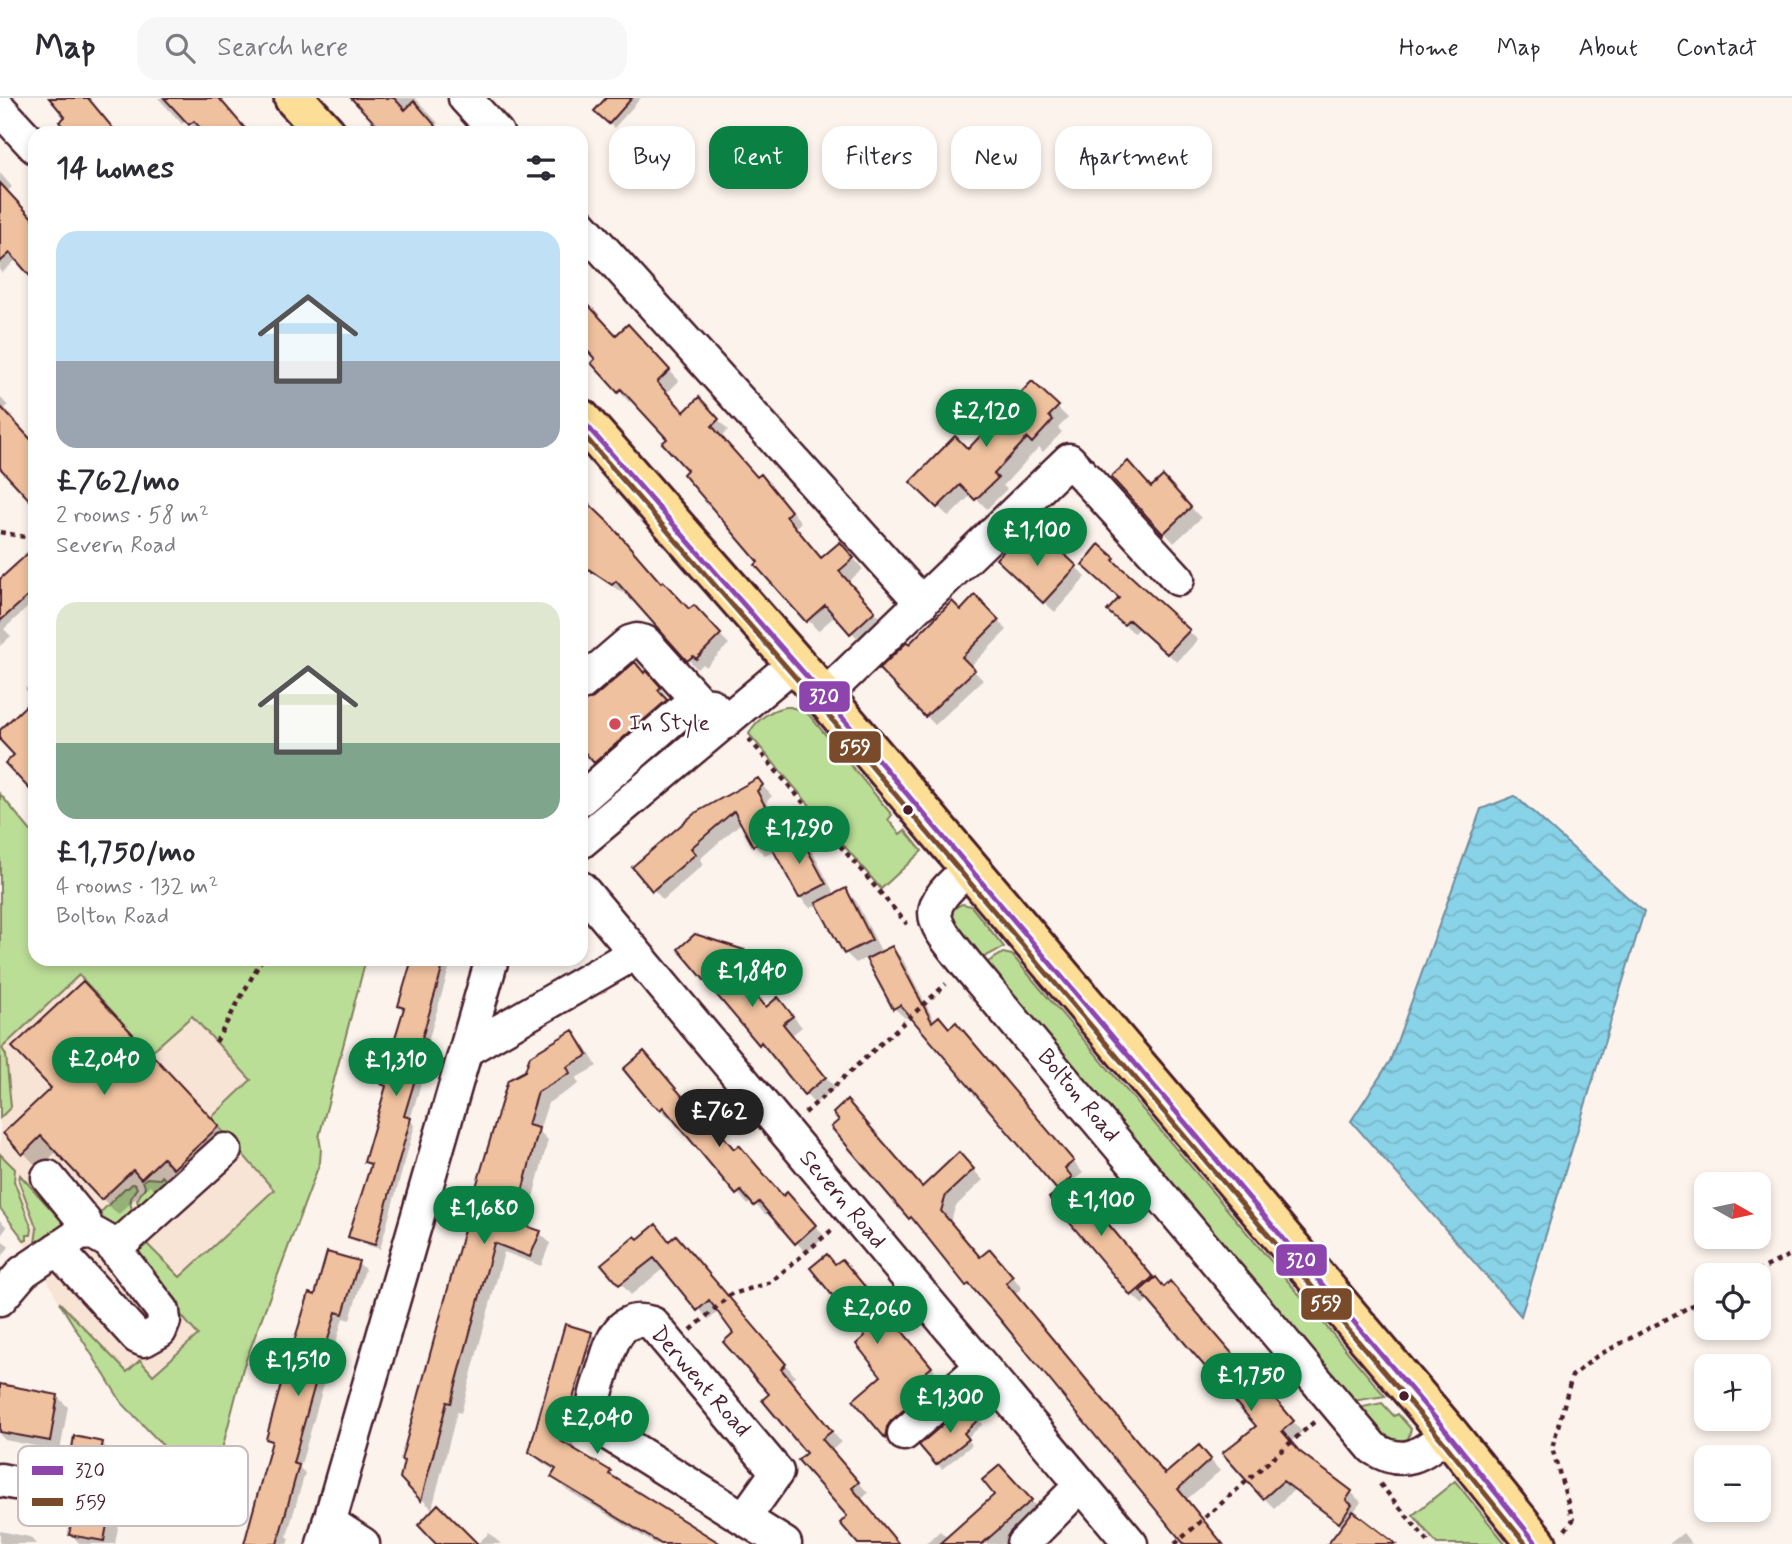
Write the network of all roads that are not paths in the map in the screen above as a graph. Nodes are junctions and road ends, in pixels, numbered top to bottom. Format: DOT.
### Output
graph roads {
  1 [pos="295,98"];
  2 [pos="464,98"];
  3 [pos="0,108"];
  4 [pos="320,126"];
  5 [pos="490,126"];
  6 [pos="28,139"];
  7 [pos="588,233"];
  8 [pos="588,427"];
  9 [pos="1178,579"];
  10 [pos="922,603"];
  11 [pos="796,662"];
  12 [pos="588,678"];
  13 [pos="824,695"];
  14 [pos="699,702"];
  15 [pos="726,720"];
  16 [pos="588,783"];
  17 [pos="588,836"];
  18 [pos="970,868"];
  19 [pos="588,896"];
  20 [pos="635,953"];
  21 [pos="490,966"];
  22 [pos="466,1050"];
  23 [pos="225,1150"];
  24 [pos="48,1177"];
  25 [pos="87,1233"];
  26 [pos="115,1249"];
  27 [pos="52,1253"];
  28 [pos="0,1299"];
  29 [pos="981,1367"];
  30 [pos="1448,1433"];
  31 [pos="904,1434"];
  32 [pos="1080,1486"];
  33 [pos="745,1517"];
  34 [pos="326,1533"];
  35 [pos="1550,1538"];
  36 [pos="363,1544"];
  37 [pos="785,1544"];
  38 [pos="1023,1544"];
  39 [pos="1131,1544"];
  1 -- 4 [label="main road"];
  2 -- 5 [label="street"];
  3 -- 6 [label="street"];
  7 -- 10 [label="street"];
  8 -- 11 [label="main road"];
  9 -- 10 [label="street"];
  10 -- 13 [label="street"];
  11 -- 13 [label="main road"];
  11 -- 15 [label="street"];
  12 -- 14 [label="street"];
  13 -- 18 [label="main road"];
  14 -- 15 [label="street"];
  14 -- 16 [label="street"];
  15 -- 17 [label="street"];
  18 -- 30 [label="main road"];
  18 -- 30 [label="street, Bolton Road"];
  19 -- 20 [label="street, Severn Road"];
  20 -- 22 [label="street"];
  20 -- 29 [label="street, Severn Road"];
  21 -- 22 [label="street"];
  22 -- 34 [label="street"];
  23 -- 26 [label="street"];
  24 -- 25 [label="street"];
  25 -- 26 [label="street"];
  25 -- 27 [label="street"];
  26 -- 27 [label="street"];
  27 -- 28 [label="street"];
  29 -- 31 [label="street"];
  29 -- 32 [label="street, Severn Road"];
  30 -- 35 [label="main road"];
  32 -- 38 [label="street"];
  32 -- 39 [label="street, Severn Road"];
  33 -- 33 [label="street, Derwent Road"];
  33 -- 37 [label="street, Derwent Road"];
  34 -- 36 [label="street"];
}
